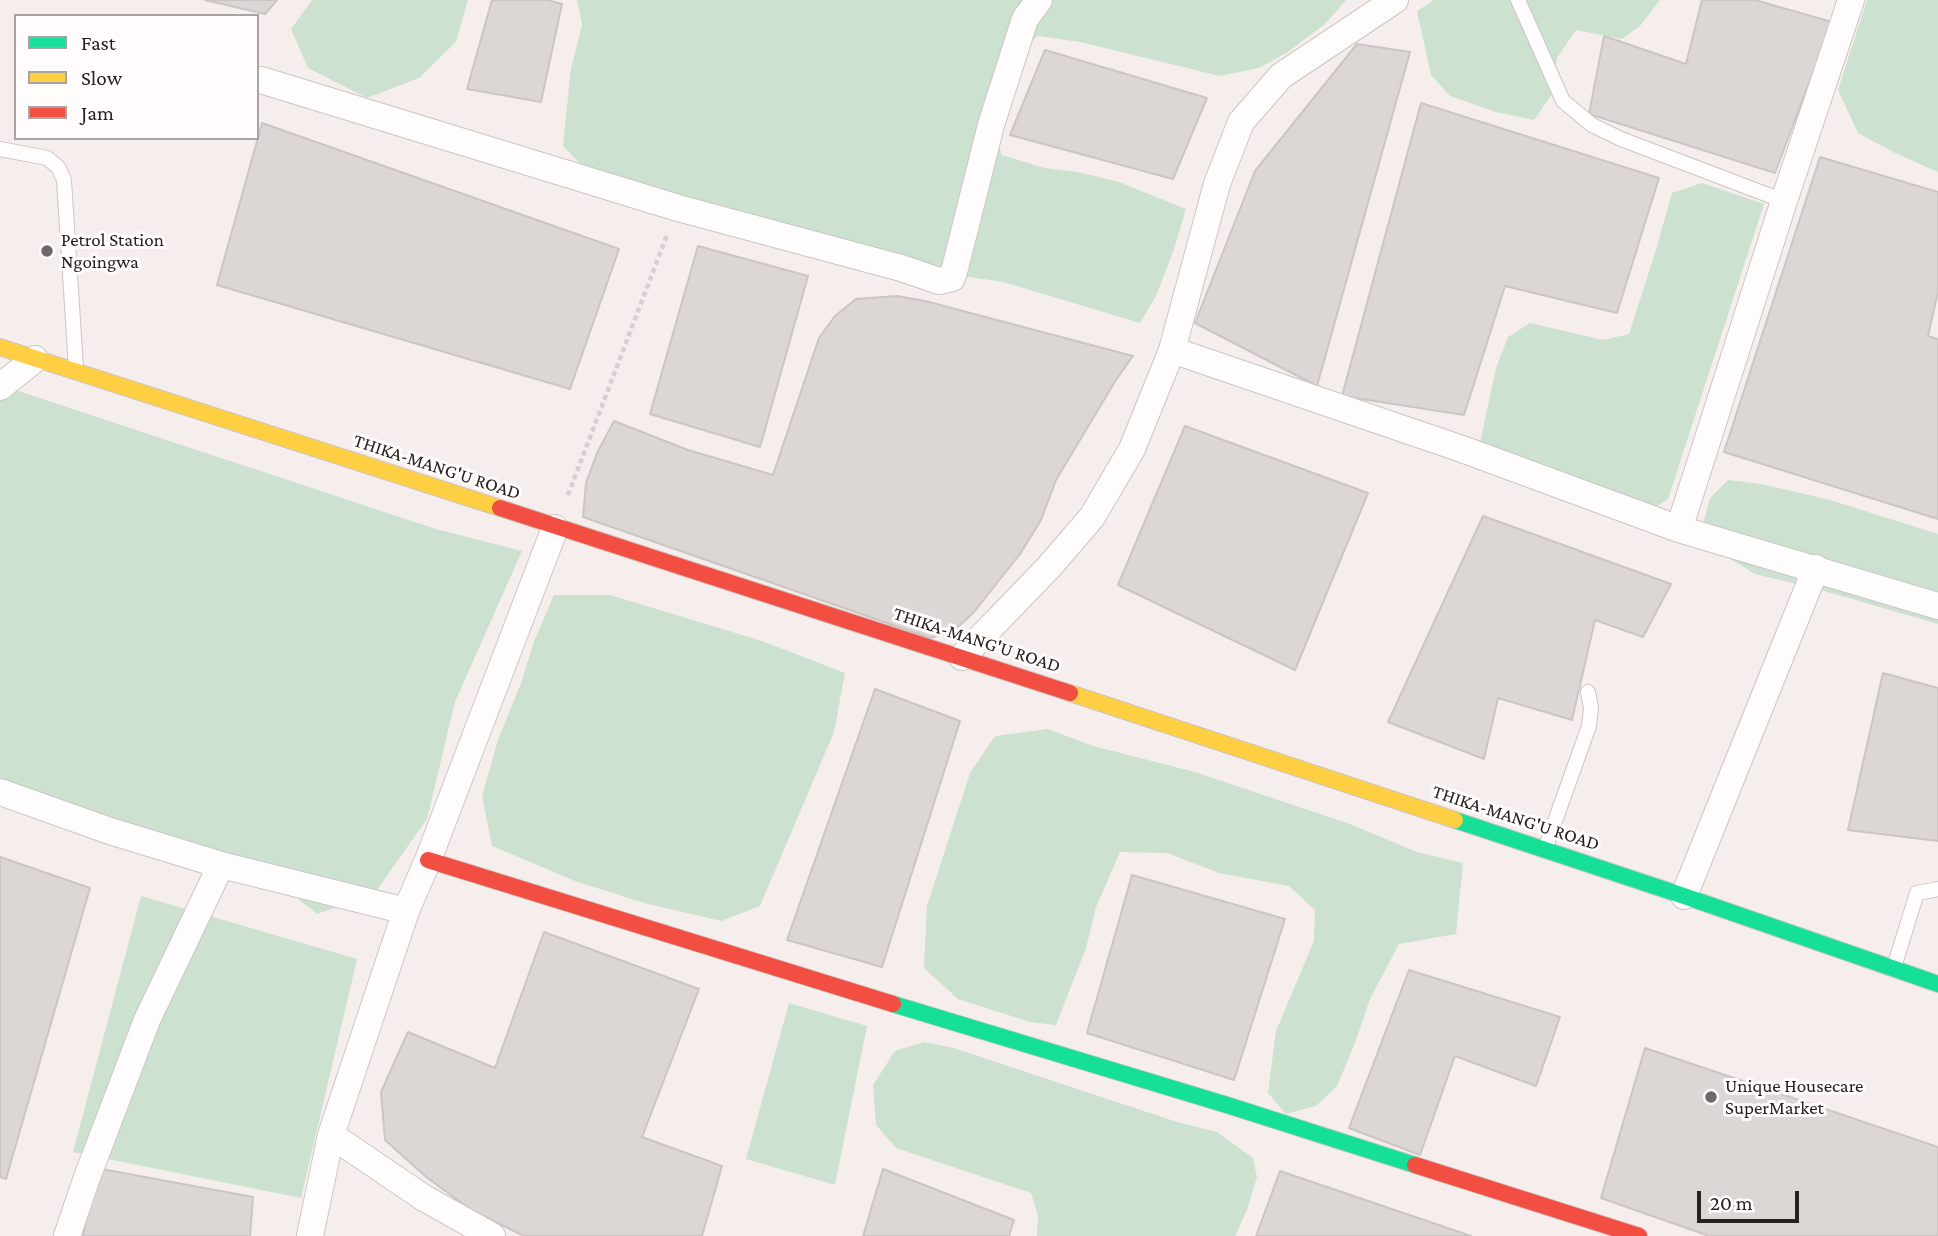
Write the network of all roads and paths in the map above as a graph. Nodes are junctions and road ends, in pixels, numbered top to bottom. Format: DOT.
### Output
graph roads {
  1 [pos="1039,0"];
  2 [pos="1395,0"];
  3 [pos="1518,0"];
  4 [pos="1851,0"];
  5 [pos="261,80"];
  6 [pos="0,149"];
  7 [pos="1784,201"];
  8 [pos="678,208"];
  9 [pos="0,347"];
  10 [pos="1172,351"];
  11 [pos="35,359"];
  12 [pos="76,372"];
  13 [pos="0,387"];
  14 [pos="555,527"];
  15 [pos="1679,529"];
  16 [pos="1815,568"];
  17 [pos="1938,606"];
  18 [pos="962,657"];
  19 [pos="1588,692"];
  20 [pos="0,792"];
  21 [pos="1544,850"];
  22 [pos="428,860"];
  23 [pos="221,865"];
  24 [pos="1938,889"];
  25 [pos="1684,896"];
  26 [pos="406,911"];
  27 [pos="1894,968"];
  28 [pos="1938,984"];
  29 [pos="331,1135"];
  30 [pos="67,1236"];
  31 [pos="310,1236"];
  32 [pos="492,1236"];
  33 [pos="1639,1236"];
  1 -- 8 [label="street"];
  2 -- 10 [label="street"];
  3 -- 7 [label="lane"];
  4 -- 7 [label="street"];
  5 -- 8 [label="street"];
  6 -- 12 [label="lane"];
  7 -- 15 [label="street"];
  8 -- 14 [label="path"];
  9 -- 11 [label="main road, THIKA-MANG'U ROAD"];
  10 -- 15 [label="street"];
  10 -- 18 [label="street"];
  11 -- 12 [label="main road, THIKA-MANG'U ROAD"];
  11 -- 13 [label="street"];
  12 -- 14 [label="main road, THIKA-MANG'U ROAD"];
  14 -- 18 [label="main road, THIKA-MANG'U ROAD"];
  14 -- 22 [label="street"];
  15 -- 16 [label="street"];
  16 -- 17 [label="street"];
  16 -- 25 [label="street"];
  18 -- 21 [label="main road, THIKA-MANG'U ROAD"];
  19 -- 21 [label="lane"];
  20 -- 23 [label="street"];
  21 -- 25 [label="main road, THIKA-MANG'U ROAD"];
  22 -- 26 [label="street"];
  22 -- 33 [label="main road"];
  23 -- 26 [label="street"];
  23 -- 30 [label="street"];
  24 -- 27 [label="lane"];
  25 -- 27 [label="main road, THIKA-MANG'U ROAD"];
  26 -- 29 [label="street"];
  27 -- 28 [label="main road, THIKA-MANG'U ROAD"];
  29 -- 31 [label="street"];
  29 -- 32 [label="street"];
}
